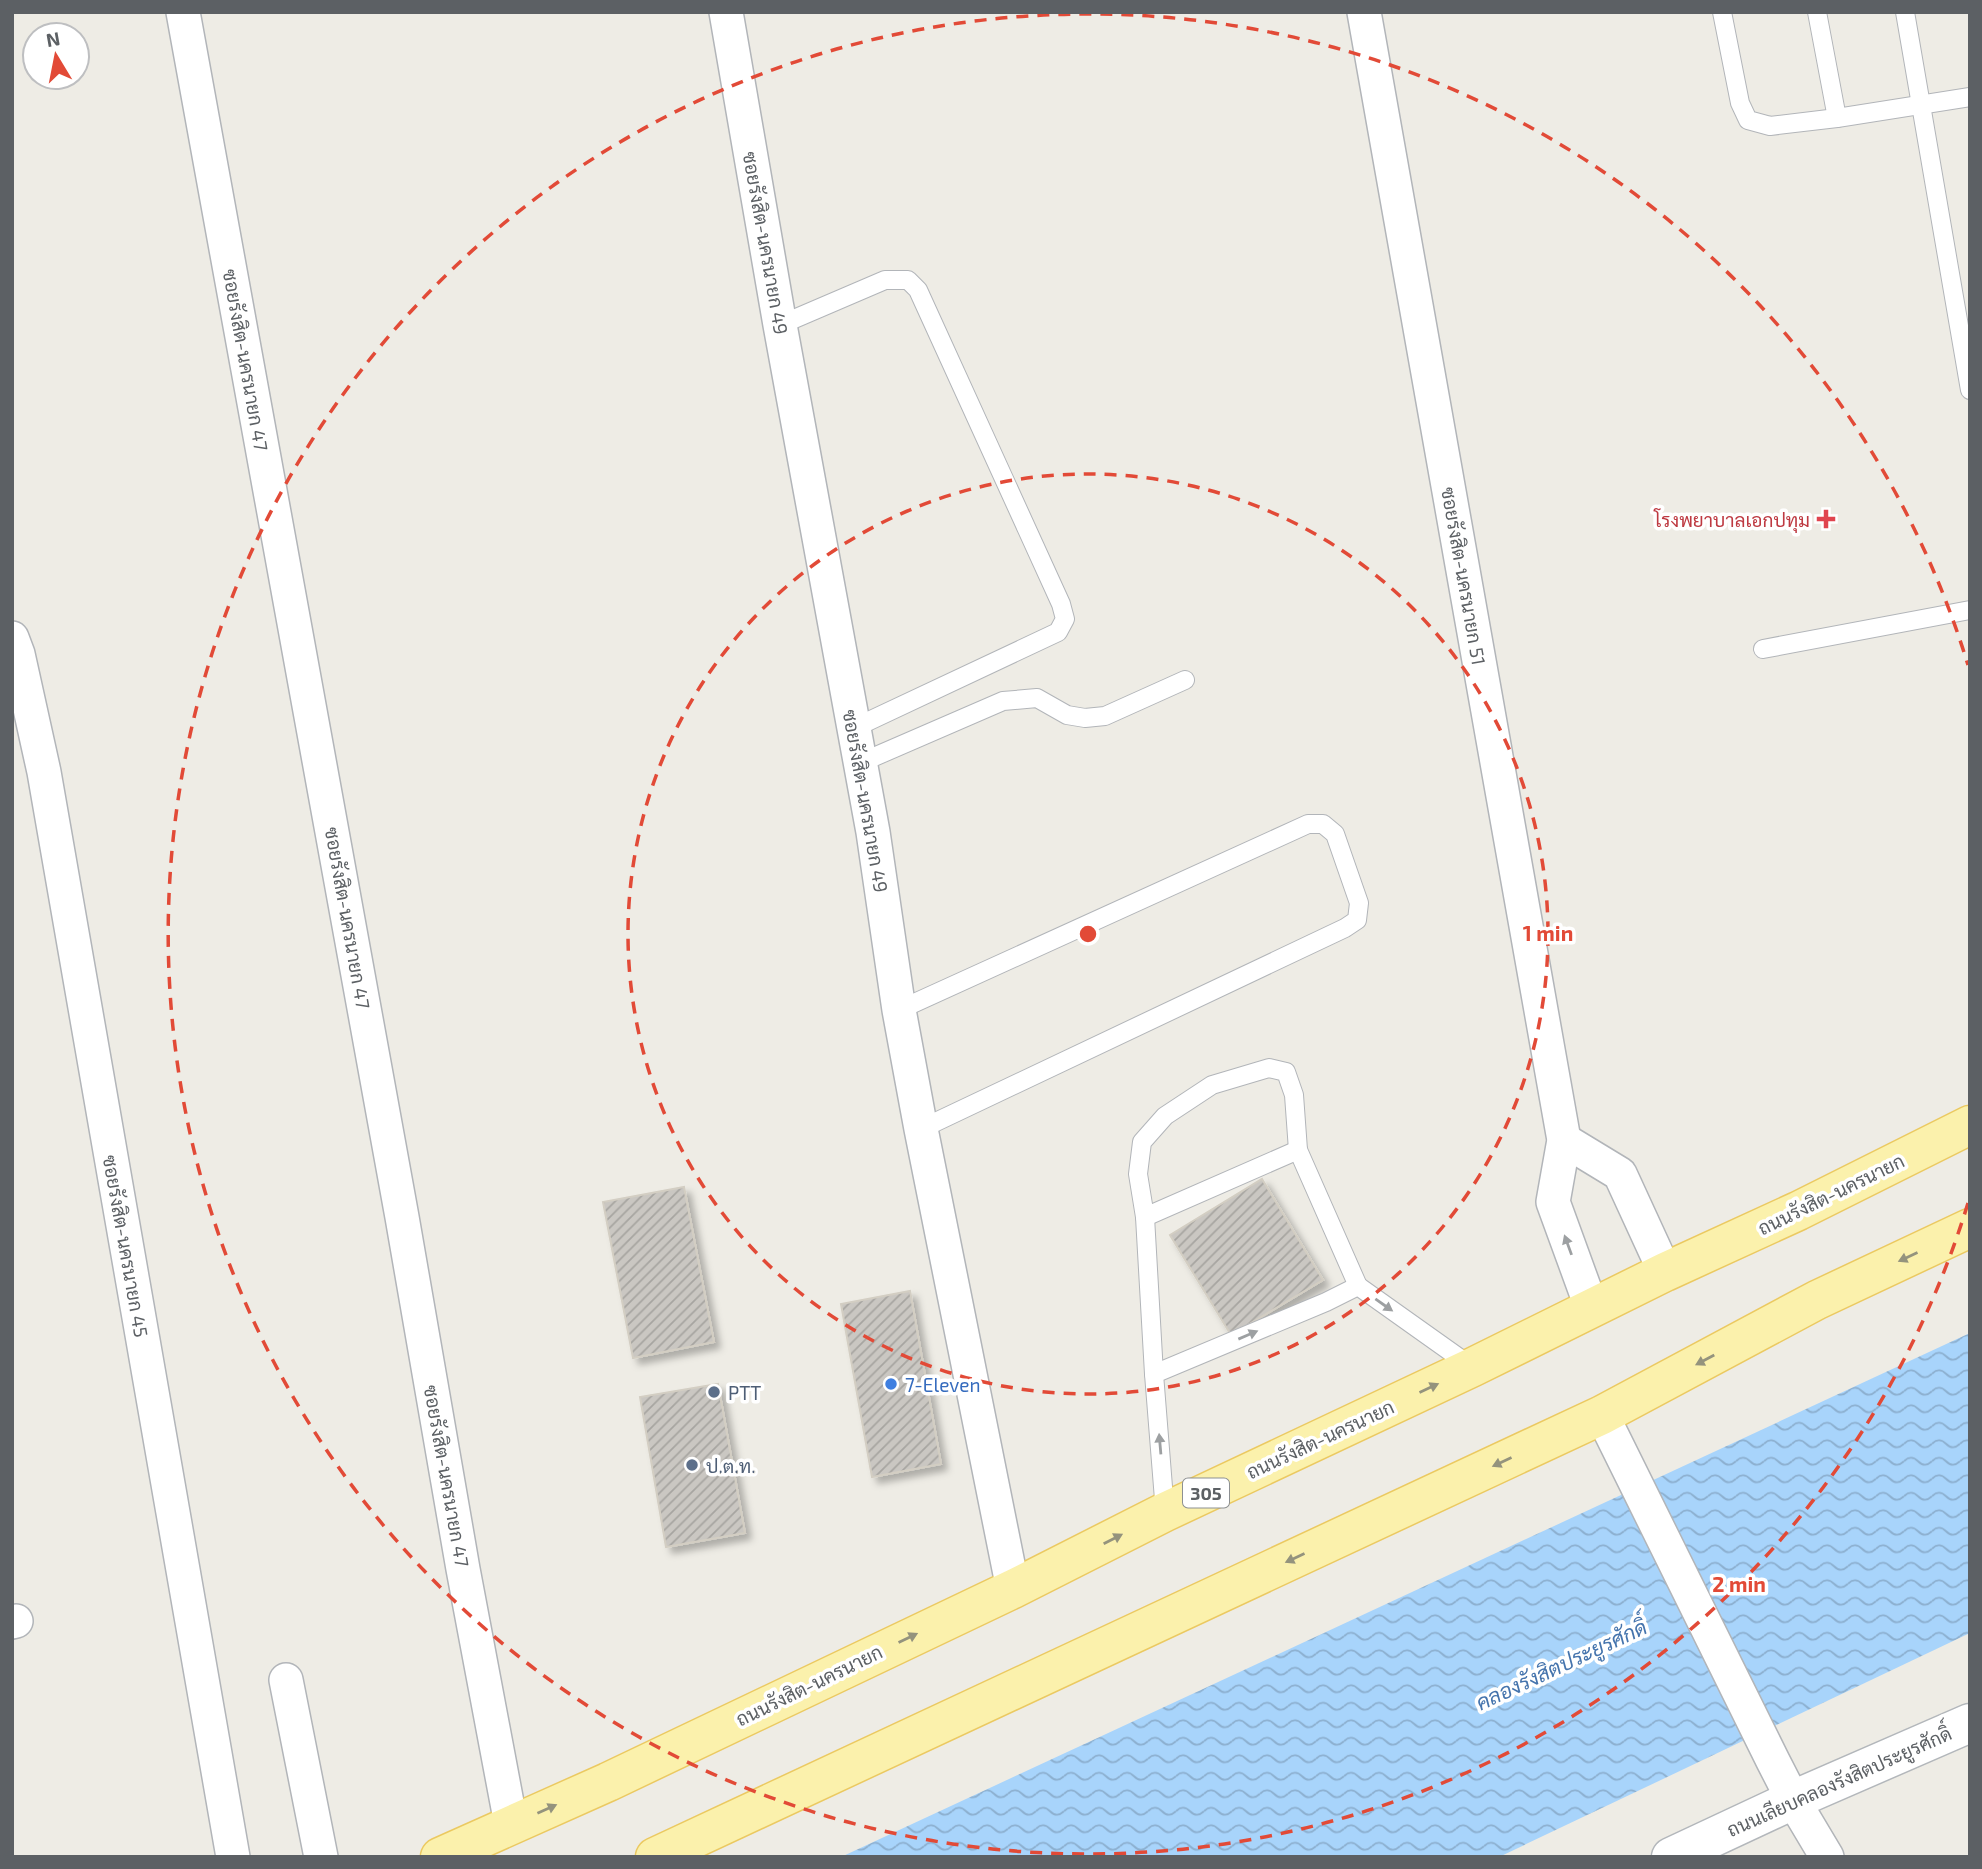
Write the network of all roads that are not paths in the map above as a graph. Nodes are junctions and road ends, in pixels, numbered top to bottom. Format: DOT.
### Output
graph roads {
  1 [pos="183,12"];
  2 [pos="726,12"];
  3 [pos="1364,12"];
  4 [pos="1723,12"];
  5 [pos="1817,12"];
  6 [pos="1905,12"];
  7 [pos="1970,97"];
  8 [pos="1922,105"];
  9 [pos="1837,118"];
  10 [pos="780,325"];
  11 [pos="1970,390"];
  12 [pos="1970,610"];
  13 [pos="12,638"];
  14 [pos="1763,649"];
  15 [pos="1185,680"];
  16 [pos="854,728"];
  17 [pos="860,762"];
  18 [pos="899,1010"];
  19 [pos="1970,1125"];
  20 [pos="921,1129"];
  21 [pos="1564,1140"];
  22 [pos="1298,1150"];
  23 [pos="1145,1217"];
  24 [pos="1970,1228"];
  25 [pos="1665,1272"];
  26 [pos="1358,1286"];
  27 [pos="1592,1309"];
  28 [pos="1473,1367"];
  29 [pos="1154,1374"];
  30 [pos="1602,1415"];
  31 [pos="1165,1512"];
  32 [pos="1013,1589"];
  33 [pos="286,1680"];
  34 [pos="1970,1723"];
  35 [pos="1793,1800"];
  36 [pos="511,1824"];
  37 [pos="233,1857"];
  38 [pos="321,1857"];
  39 [pos="440,1857"];
  40 [pos="655,1857"];
  41 [pos="1671,1857"];
  42 [pos="1827,1857"];
  1 -- 36 [label="street, ซอยรังสิต-นครนายก 47"];
  2 -- 10 [label="street, ซอยรังสิต-นครนายก 49"];
  3 -- 21 [label="street, ซอยรังสิต-นครนายก 51"];
  4 -- 9 [label="lane"];
  5 -- 9 [label="lane"];
  6 -- 8 [label="lane"];
  7 -- 8 [label="lane"];
  8 -- 9 [label="lane"];
  8 -- 11 [label="lane"];
  10 -- 16 [label="street, ซอยรังสิต-นครนายก 49"];
  10 -- 16 [label="lane"];
  12 -- 14 [label="lane"];
  13 -- 37 [label="street, ซอยรังสิต-นครนายก 45"];
  15 -- 17 [label="lane"];
  16 -- 17 [label="street, ซอยรังสิต-นครนายก 49"];
  17 -- 18 [label="street, ซอยรังสิต-นครนายก 49"];
  18 -- 20 [label="street, ซอยรังสิต-นครนายก 49"];
  18 -- 20 [label="lane"];
  19 -- 25 [label="main road, ถนนรังสิต-นครนายก / 305"];
  20 -- 32 [label="street, ซอยรังสิต-นครนายก 49"];
  21 -- 25 [label="street"];
  27 -- 21 [label="street, ซอยรังสิต-นครนายก 51, one-way"];
  22 -- 23 [label="lane"];
  22 -- 23 [label="lane"];
  22 -- 26 [label="lane"];
  23 -- 29 [label="lane"];
  24 -- 30 [label="main road, one-way"];
  25 -- 27 [label="main road, ถนนรังสิต-นครนายก / 305"];
  26 -- 28 [label="lane, one-way"];
  29 -- 26 [label="lane, one-way"];
  27 -- 28 [label="main road, ถนนรังสิต-นครนายก / 305"];
  31 -- 28 [label="main road, ถนนรังสิต-นครนายก / 305, one-way"];
  31 -- 29 [label="lane, one-way"];
  30 -- 35 [label="street"];
  30 -- 40 [label="main road, one-way"];
  32 -- 31 [label="main road, ถนนรังสิต-นครนายก / 305, one-way"];
  36 -- 32 [label="main road, ถนนรังสิต-นครนายก / 305, one-way"];
  33 -- 38 [label="street"];
  34 -- 35 [label="street, ถนนเลียบคลองรังสิตประยูรศักดิ์"];
  35 -- 41 [label="street, ถนนเลียบคลองรังสิตประยูรศักดิ์"];
  35 -- 42 [label="street"];
  36 -- 39 [label="main road, ถนนรังสิต-นครนายก / 305"];
}
